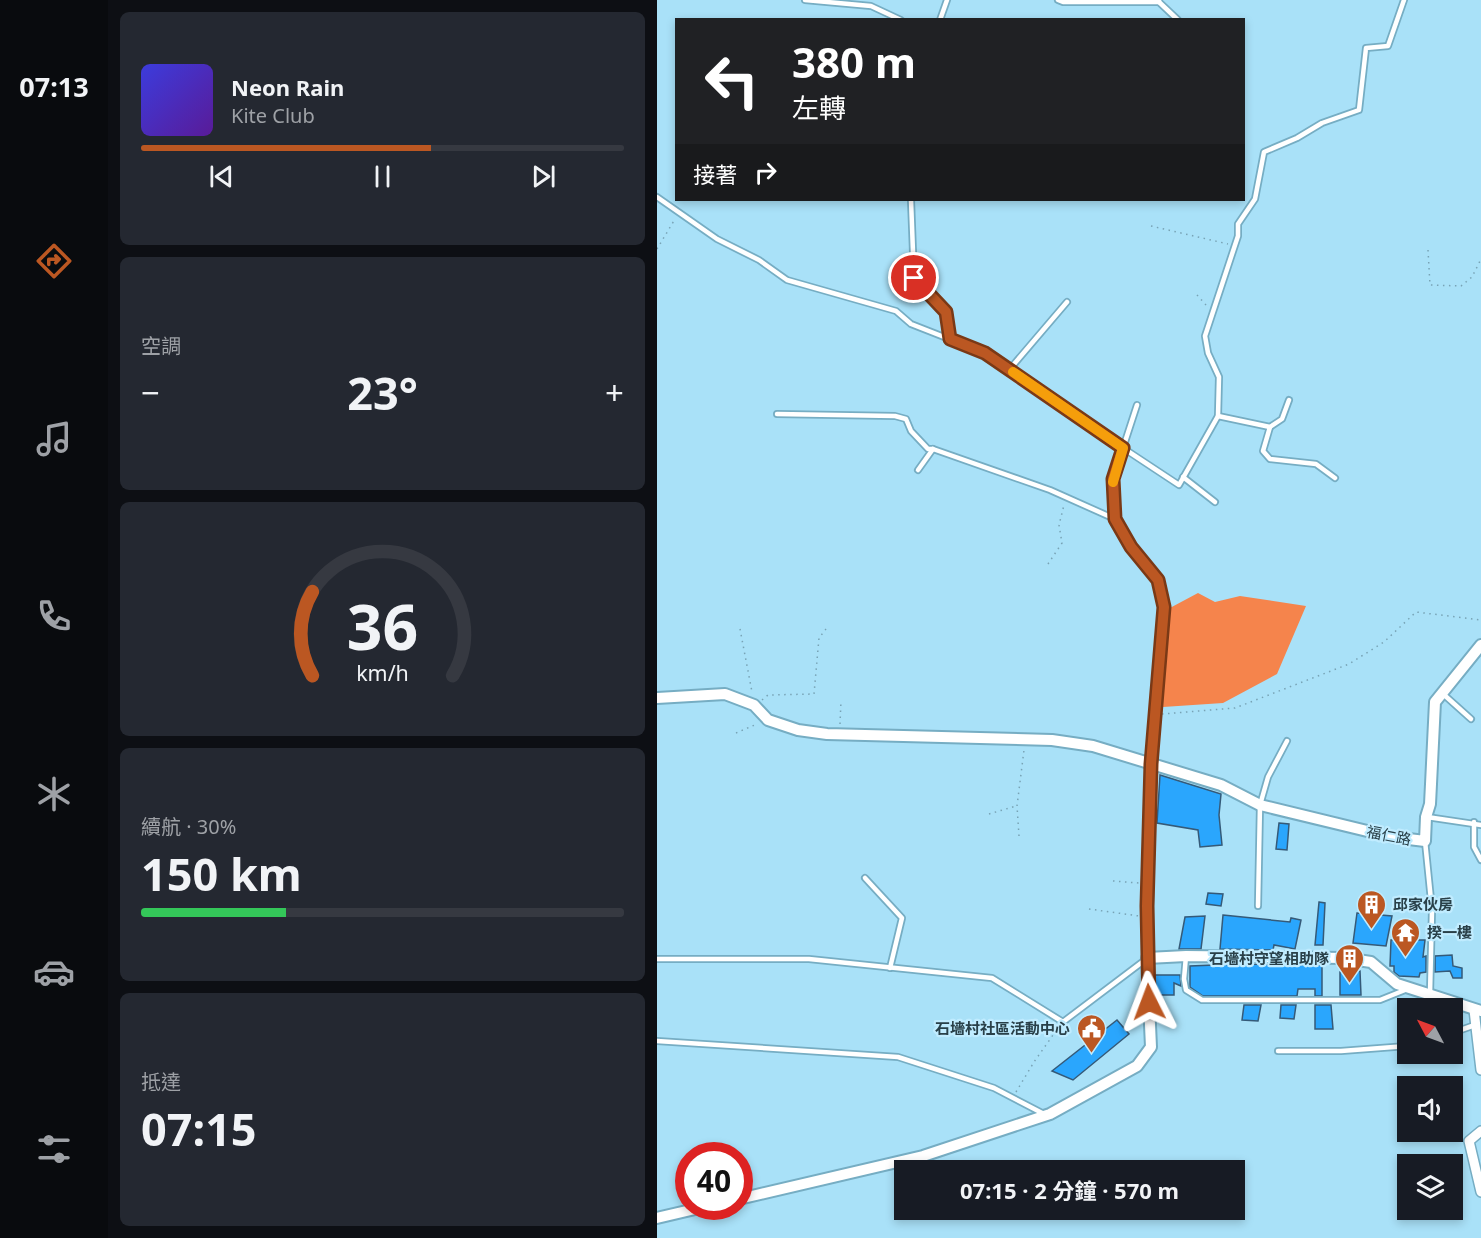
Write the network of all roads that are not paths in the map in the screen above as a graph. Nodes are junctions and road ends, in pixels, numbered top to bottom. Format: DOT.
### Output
graph roads {
  1 [pos="805,0"];
  2 [pos="948,0"];
  3 [pos="1058,0"];
  4 [pos="1404,0"];
  5 [pos="1159,1"];
  6 [pos="896,18"];
  7 [pos="941,18"];
  8 [pos="1176,18"];
  9 [pos="657,198"];
  10 [pos="911,201"];
  11 [pos="1067,302"];
  12 [pos="950,339"];
  13 [pos="1009,370"];
  14 [pos="1289,400"];
  15 [pos="1137,405"];
  16 [pos="777,414"];
  17 [pos="1218,416"];
  18 [pos="1270,427"];
  19 [pos="1123,448"];
  20 [pos="933,449"];
  21 [pos="918,470"];
  22 [pos="1183,477"];
  23 [pos="1335,478"];
  24 [pos="1215,502"];
  25 [pos="1115,519"];
  26 [pos="1481,645"];
  27 [pos="1442,693"];
  28 [pos="657,698"];
  29 [pos="1471,719"];
  30 [pos="1287,741"];
  31 [pos="1151,764"];
  32 [pos="1260,805"];
  33 [pos="1426,817"];
  34 [pos="1474,822"];
  35 [pos="1481,825"];
  36 [pos="1425,841"];
  37 [pos="1481,860"];
  38 [pos="865,878"];
  39 [pos="1258,906"];
  40 [pos="1186,956"];
  41 [pos="1147,958"];
  42 [pos="657,959"];
  43 [pos="890,968"];
  44 [pos="1410,988"];
  45 [pos="1430,994"];
  46 [pos="1477,1010"];
  47 [pos="1476,1024"];
  48 [pos="1463,1029"];
  49 [pos="657,1041"];
  50 [pos="1397,1047"];
  51 [pos="1278,1051"];
  52 [pos="1481,1070"];
  53 [pos="1046,1115"];
  54 [pos="1481,1131"];
  55 [pos="1481,1191"];
  56 [pos="753,1196"];
  57 [pos="675,1214"];
  58 [pos="657,1218"];
  1 -- 6 [label="lane"];
  2 -- 7 [label="lane"];
  3 -- 5 [label="lane"];
  4 -- 17 [label="lane"];
  5 -- 8 [label="lane"];
  9 -- 12 [label="lane"];
  10 -- 12 [label="lane"];
  11 -- 13 [label="lane"];
  12 -- 13 [label="lane"];
  13 -- 19 [label="lane"];
  14 -- 18 [label="lane"];
  15 -- 19 [label="lane"];
  16 -- 20 [label="lane"];
  17 -- 18 [label="lane"];
  17 -- 22 [label="lane"];
  18 -- 23 [label="lane"];
  19 -- 22 [label="lane"];
  19 -- 25 [label="lane"];
  20 -- 21 [label="lane"];
  20 -- 25 [label="lane"];
  22 -- 24 [label="lane"];
  25 -- 31 [label="lane"];
  26 -- 27 [label="street, 福仁路"];
  27 -- 29 [label="lane"];
  27 -- 33 [label="street, 福仁路"];
  28 -- 31 [label="street, 福仁路"];
  30 -- 32 [label="lane"];
  31 -- 32 [label="street, 福仁路"];
  31 -- 41 [label="street"];
  32 -- 36 [label="street, 福仁路"];
  32 -- 39 [label="lane"];
  33 -- 34 [label="lane"];
  33 -- 36 [label="street, 福仁路"];
  34 -- 35 [label="lane"];
  34 -- 37 [label="lane"];
  36 -- 45 [label="lane"];
  38 -- 43 [label="lane"];
  40 -- 41 [label="street"];
  40 -- 44 [label="street"];
  40 -- 44 [label="lane"];
  41 -- 43 [label="lane"];
  41 -- 53 [label="street"];
  42 -- 43 [label="lane"];
  44 -- 45 [label="street"];
  45 -- 46 [label="street"];
  46 -- 47 [label="street"];
  47 -- 48 [label="lane"];
  47 -- 52 [label="street"];
  49 -- 53 [label="lane"];
  50 -- 51 [label="lane"];
  53 -- 56 [label="street"];
  54 -- 55 [label="street"];
  57 -- 58 [label="street"];
}
